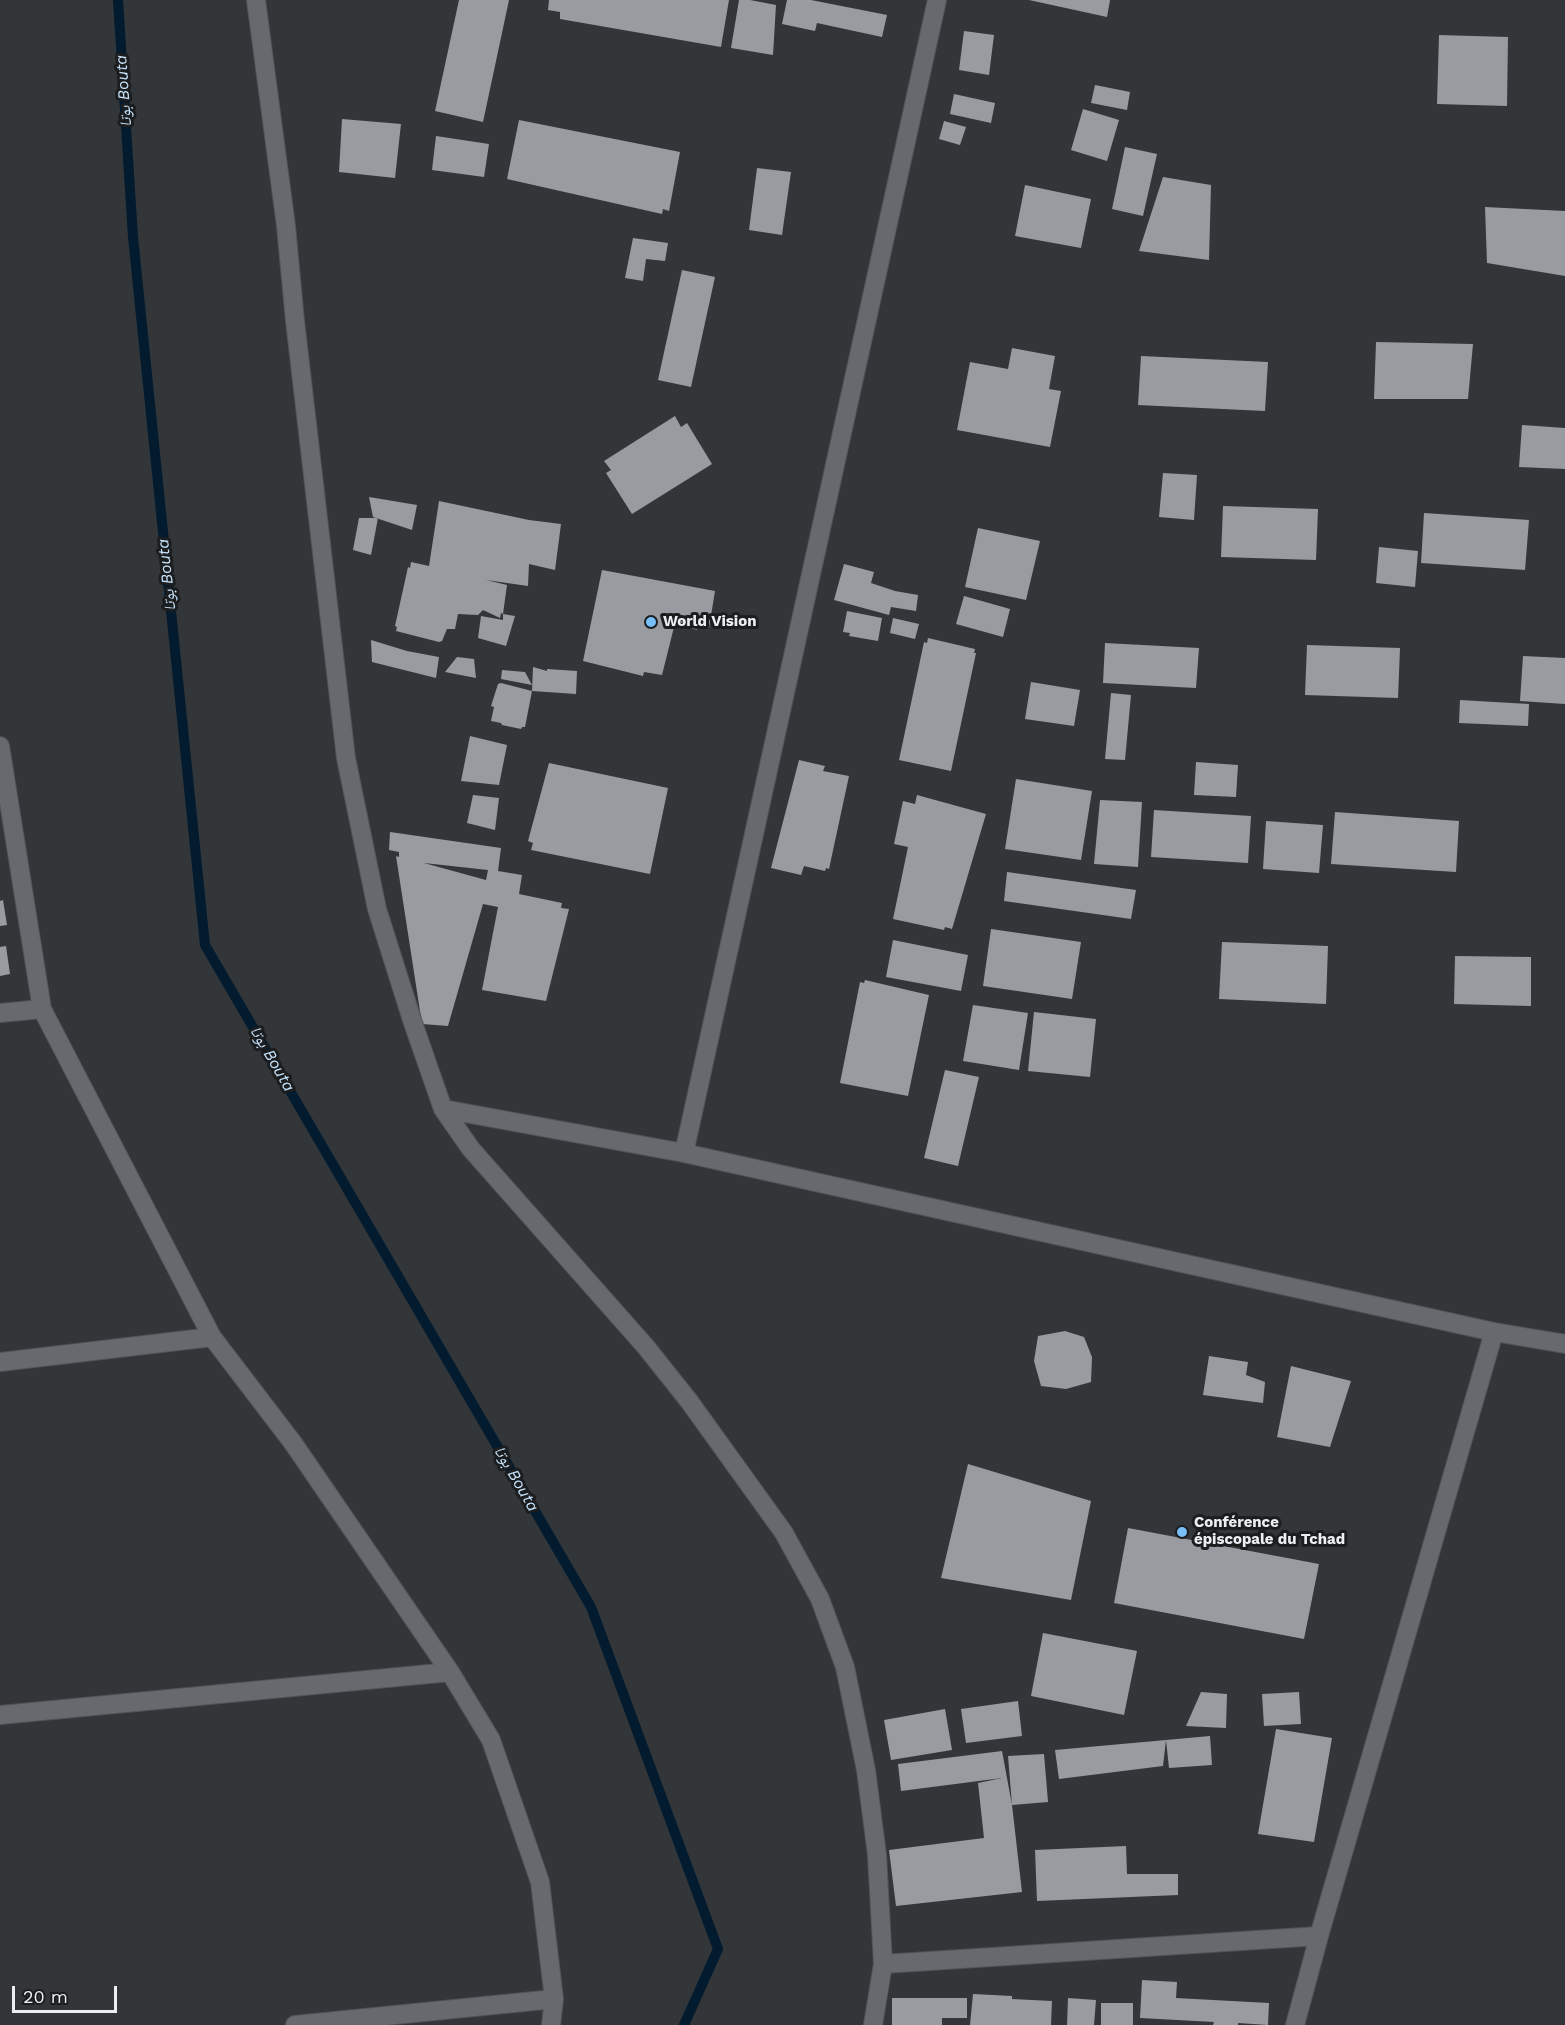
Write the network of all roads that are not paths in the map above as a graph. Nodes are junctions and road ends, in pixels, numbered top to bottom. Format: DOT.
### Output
graph roads {
  1 [pos="256,0"];
  2 [pos="937,0"];
  3 [pos="0,746"];
  4 [pos="42,1009"];
  5 [pos="0,1013"];
  6 [pos="443,1109"];
  7 [pos="684,1153"];
  8 [pos="1494,1332"];
  9 [pos="212,1337"];
  10 [pos="1565,1344"];
  11 [pos="0,1362"];
  12 [pos="450,1672"];
  13 [pos="0,1715"];
  14 [pos="1319,1936"];
  15 [pos="883,1964"];
  16 [pos="554,1999"];
  17 [pos="295,2025"];
  18 [pos="551,2025"];
  19 [pos="873,2025"];
  20 [pos="1295,2025"];
  1 -- 6 [label="street"];
  2 -- 7 [label="street"];
  3 -- 4 [label="street"];
  4 -- 5 [label="street"];
  4 -- 9 [label="street"];
  6 -- 7 [label="street"];
  6 -- 15 [label="street"];
  7 -- 8 [label="street"];
  8 -- 10 [label="street"];
  8 -- 14 [label="street"];
  9 -- 11 [label="street"];
  9 -- 12 [label="street"];
  12 -- 13 [label="street"];
  12 -- 16 [label="street"];
  14 -- 15 [label="street"];
  14 -- 20 [label="street"];
  15 -- 19 [label="street"];
  16 -- 17 [label="street"];
  16 -- 18 [label="street"];
}
